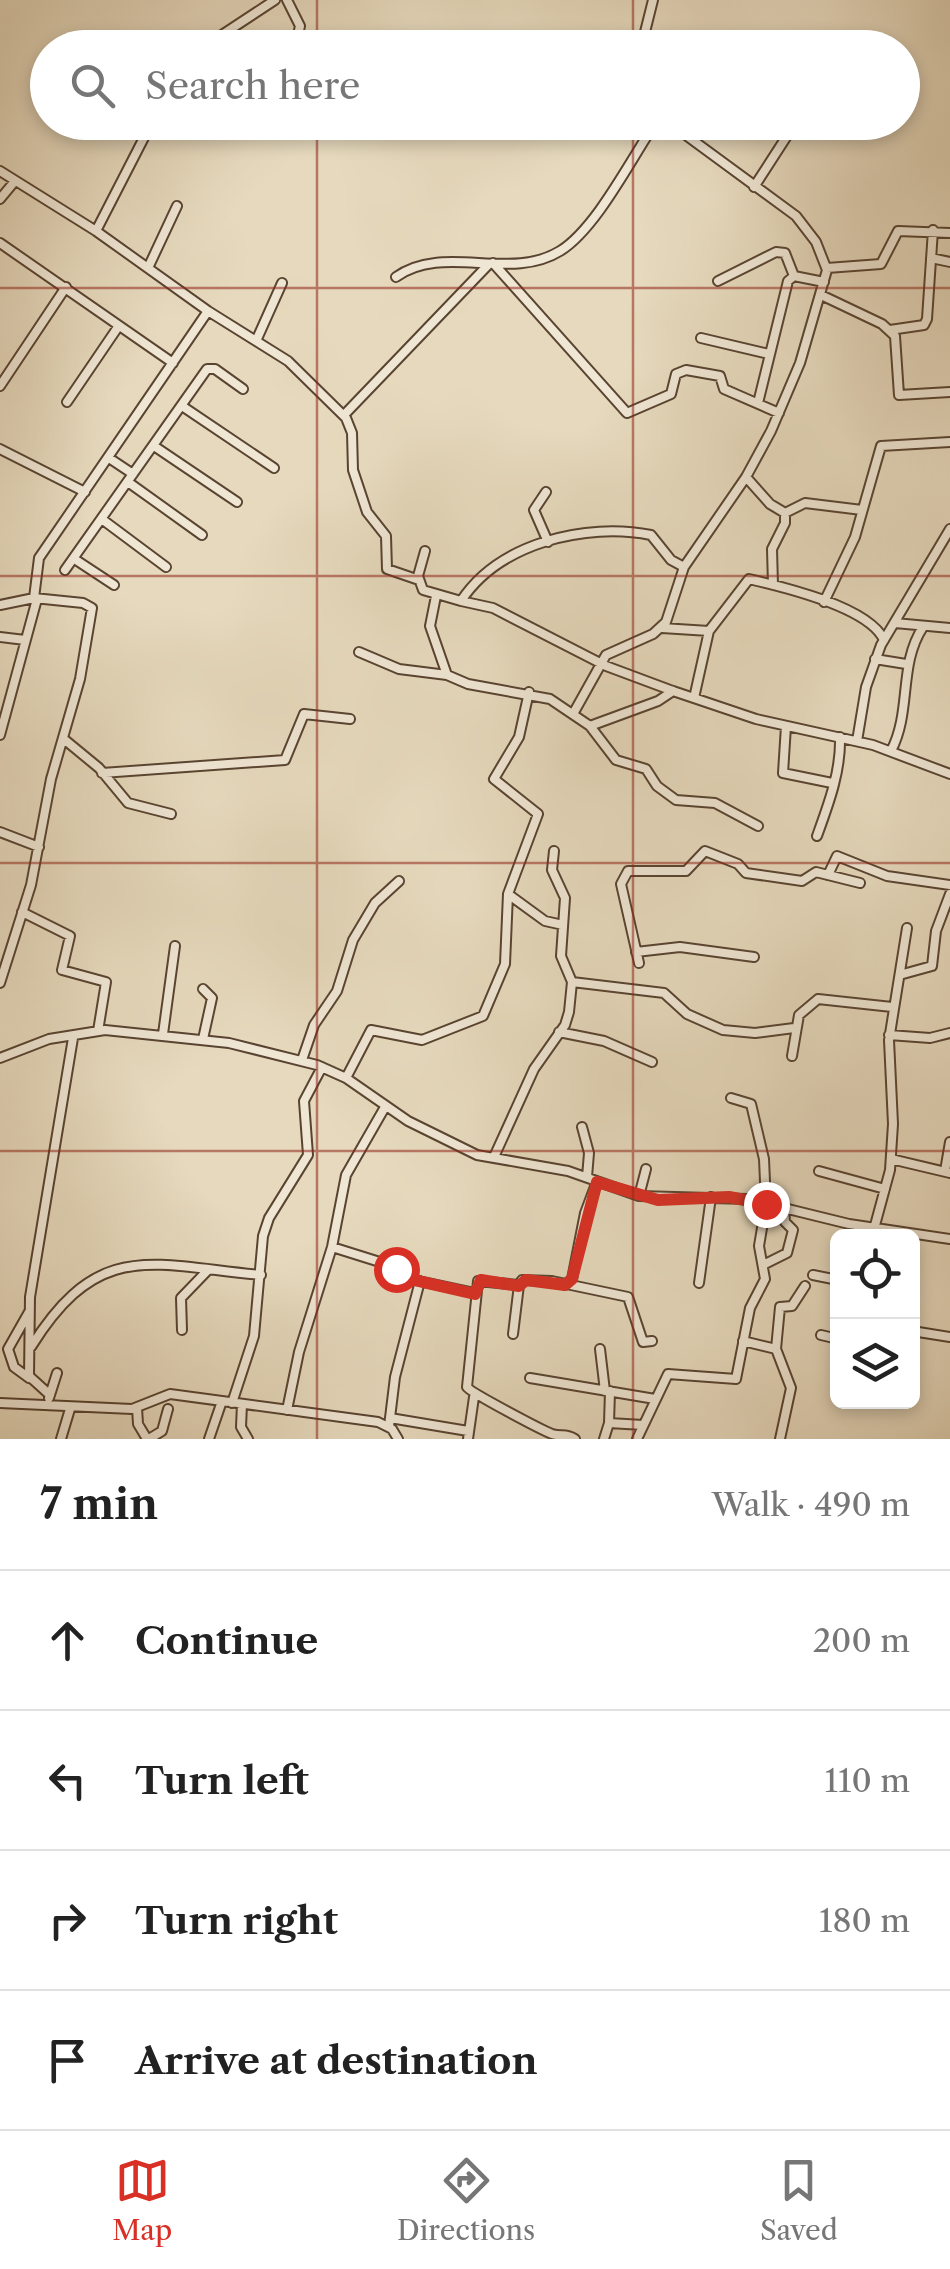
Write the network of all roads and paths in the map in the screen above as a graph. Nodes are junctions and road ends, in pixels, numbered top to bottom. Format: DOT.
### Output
graph roads {
  1 [pos="249,0"];
  2 [pos="275,0"];
  3 [pos="286,0"];
  4 [pos="653,0"];
  5 [pos="257,12"];
  6 [pos="230,30"];
  7 [pos="299,30"];
  8 [pos="646,30"];
  9 [pos="143,140"];
  10 [pos="644,140"];
  11 [pos="692,140"];
  12 [pos="784,140"];
  13 [pos="0,171"];
  14 [pos="15,180"];
  15 [pos="754,186"];
  16 [pos="0,199"];
  17 [pos="177,206"];
  18 [pos="96,230"];
  19 [pos="933,230"];
  20 [pos="950,233"];
  21 [pos="0,243"];
  22 [pos="932,258"];
  23 [pos="950,262"];
  24 [pos="491,264"];
  25 [pos="148,268"];
  26 [pos="826,268"];
  27 [pos="794,276"];
  28 [pos="396,277"];
  29 [pos="718,281"];
  30 [pos="824,282"];
  31 [pos="282,283"];
  32 [pos="66,287"];
  33 [pos="821,295"];
  34 [pos="208,311"];
  35 [pos="118,327"];
  36 [pos="890,330"];
  37 [pos="701,338"];
  38 [pos="256,342"];
  39 [pos="769,354"];
  40 [pos="174,362"];
  41 [pos="0,386"];
  42 [pos="243,389"];
  43 [pos="950,392"];
  44 [pos="67,402"];
  45 [pos="758,402"];
  46 [pos="182,406"];
  47 [pos="779,413"];
  48 [pos="344,416"];
  49 [pos="950,442"];
  50 [pos="154,446"];
  51 [pos="0,448"];
  52 [pos="110,458"];
  53 [pos="274,468"];
  54 [pos="746,477"];
  55 [pos="130,478"];
  56 [pos="84,492"];
  57 [pos="546,492"];
  58 [pos="237,502"];
  59 [pos="862,510"];
  60 [pos="785,514"];
  61 [pos="103,520"];
  62 [pos="950,529"];
  63 [pos="202,535"];
  64 [pos="548,542"];
  65 [pos="425,550"];
  66 [pos="76,560"];
  67 [pos="166,567"];
  68 [pos="684,568"];
  69 [pos="65,570"];
  70 [pos="419,580"];
  71 [pos="114,585"];
  72 [pos="773,585"];
  73 [pos="436,596"];
  74 [pos="36,598"];
  75 [pos="461,601"];
  76 [pos="824,602"];
  77 [pos="0,606"];
  78 [pos="894,624"];
  79 [pos="923,626"];
  80 [pos="662,628"];
  81 [pos="950,628"];
  82 [pos="709,632"];
  83 [pos="0,637"];
  84 [pos="25,640"];
  85 [pos="884,640"];
  86 [pos="359,652"];
  87 [pos="875,659"];
  88 [pos="600,662"];
  89 [pos="906,664"];
  90 [pos="447,675"];
  91 [pos="673,691"];
  92 [pos="530,692"];
  93 [pos="694,698"];
  94 [pos="573,714"];
  95 [pos="350,719"];
  96 [pos="590,726"];
  97 [pos="786,726"];
  98 [pos="0,735"];
  99 [pos="840,737"];
  100 [pos="65,740"];
  101 [pos="856,741"];
  102 [pos="891,751"];
  103 [pos="102,772"];
  104 [pos="950,774"];
  105 [pos="832,783"];
  106 [pos="170,814"];
  107 [pos="758,826"];
  108 [pos="0,832"];
  109 [pos="817,836"];
  110 [pos="39,847"];
  111 [pos="554,851"];
  112 [pos="828,875"];
  113 [pos="399,881"];
  114 [pos="860,883"];
  115 [pos="950,885"];
  116 [pos="508,894"];
  117 [pos="950,894"];
  118 [pos="22,912"];
  119 [pos="563,925"];
  120 [pos="907,928"];
  121 [pos="175,946"];
  122 [pos="636,952"];
  123 [pos="754,957"];
  124 [pos="639,963"];
  125 [pos="903,974"];
  126 [pos="572,982"];
  127 [pos="0,983"];
  128 [pos="203,990"];
  129 [pos="892,1006"];
  130 [pos="794,1028"];
  131 [pos="98,1031"];
  132 [pos="559,1032"];
  133 [pos="950,1033"];
  134 [pos="163,1034"];
  135 [pos="890,1035"];
  136 [pos="72,1038"];
  137 [pos="202,1039"];
  138 [pos="792,1056"];
  139 [pos="0,1058"];
  140 [pos="302,1060"];
  141 [pos="652,1062"];
  142 [pos="322,1067"];
  143 [pos="346,1078"];
  144 [pos="731,1098"];
  145 [pos="384,1107"];
  146 [pos="582,1127"];
  147 [pos="950,1142"];
  148 [pos="494,1157"];
  149 [pos="891,1158"];
  150 [pos="646,1169"];
  151 [pos="819,1171"];
  152 [pos="947,1172"];
  153 [pos="587,1177"];
  154 [pos="597,1182"];
  155 [pos="885,1189"];
  156 [pos="639,1196"];
  157 [pos="711,1197"];
  158 [pos="766,1204"];
  159 [pos="784,1209"];
  160 [pos="874,1229"];
  161 [pos="920,1236"];
  162 [pos="950,1239"];
  163 [pos="332,1247"];
  164 [pos="765,1264"];
  165 [pos="208,1270"];
  166 [pos="261,1275"];
  167 [pos="813,1275"];
  168 [pos="830,1278"];
  169 [pos="420,1281"];
  170 [pos="700,1283"];
  171 [pos="565,1285"];
  172 [pos="519,1286"];
  173 [pos="805,1286"];
  174 [pos="475,1294"];
  175 [pos="759,1296"];
  176 [pos="780,1308"];
  177 [pos="29,1312"];
  178 [pos="182,1330"];
  179 [pos="920,1332"];
  180 [pos="514,1334"];
  181 [pos="820,1335"];
  182 [pos="950,1336"];
  183 [pos="830,1337"];
  184 [pos="652,1341"];
  185 [pos="743,1342"];
  186 [pos="600,1348"];
  187 [pos="776,1349"];
  188 [pos="29,1350"];
  189 [pos="57,1373"];
  190 [pos="30,1378"];
  191 [pos="530,1378"];
  192 [pos="608,1391"];
  193 [pos="50,1394"];
  194 [pos="474,1397"];
  195 [pos="655,1399"];
  196 [pos="0,1403"];
  197 [pos="232,1403"];
  198 [pos="48,1408"];
  199 [pos="70,1408"];
  200 [pos="138,1408"];
  201 [pos="168,1408"];
  202 [pos="286,1410"];
  203 [pos="390,1422"];
  204 [pos="608,1423"];
  205 [pos="643,1425"];
  206 [pos="468,1435"];
  207 [pos="60,1439"];
  208 [pos="148,1439"];
  209 [pos="208,1439"];
  210 [pos="248,1439"];
  211 [pos="398,1439"];
  212 [pos="575,1439"];
  213 [pos="604,1439"];
  214 [pos="636,1439"];
  215 [pos="780,1439"];
  1 -- 5 [label="street"];
  2 -- 5 [label="street"];
  3 -- 7 [label="street"];
  4 -- 8 [label="street"];
  5 -- 6 [label="street"];
  9 -- 18 [label="street"];
  10 -- 24 [label="street"];
  11 -- 15 [label="street"];
  12 -- 15 [label="street"];
  13 -- 14 [label="street"];
  14 -- 16 [label="street"];
  14 -- 18 [label="street"];
  15 -- 26 [label="street"];
  17 -- 25 [label="street"];
  18 -- 25 [label="street"];
  19 -- 20 [label="street"];
  19 -- 22 [label="street"];
  19 -- 26 [label="street"];
  21 -- 32 [label="street"];
  22 -- 23 [label="street"];
  22 -- 36 [label="street"];
  24 -- 28 [label="street"];
  24 -- 45 [label="street"];
  24 -- 48 [label="street"];
  25 -- 34 [label="street"];
  26 -- 30 [label="street"];
  27 -- 29 [label="street"];
  27 -- 30 [label="street"];
  27 -- 39 [label="street"];
  30 -- 33 [label="street"];
  31 -- 38 [label="street"];
  32 -- 35 [label="street"];
  32 -- 41 [label="street"];
  33 -- 36 [label="street"];
  33 -- 47 [label="street"];
  34 -- 38 [label="street"];
  34 -- 40 [label="street"];
  35 -- 40 [label="street"];
  35 -- 44 [label="street"];
  36 -- 43 [label="street"];
  37 -- 39 [label="street"];
  38 -- 48 [label="street"];
  39 -- 45 [label="street"];
  40 -- 52 [label="street"];
  42 -- 46 [label="street"];
  45 -- 47 [label="street"];
  46 -- 50 [label="street"];
  46 -- 53 [label="street"];
  47 -- 54 [label="street"];
  48 -- 70 [label="street"];
  49 -- 59 [label="street"];
  50 -- 55 [label="street"];
  50 -- 58 [label="street"];
  51 -- 56 [label="street"];
  52 -- 55 [label="street"];
  52 -- 56 [label="street"];
  54 -- 60 [label="street"];
  54 -- 68 [label="street"];
  55 -- 61 [label="street"];
  55 -- 63 [label="street"];
  56 -- 74 [label="street"];
  57 -- 64 [label="street"];
  59 -- 60 [label="street"];
  59 -- 76 [label="street"];
  60 -- 72 [label="street"];
  61 -- 66 [label="street"];
  61 -- 67 [label="street"];
  62 -- 78 [label="street"];
  64 -- 68 [label="street"];
  64 -- 75 [label="street"];
  65 -- 70 [label="street"];
  66 -- 69 [label="street"];
  66 -- 71 [label="street"];
  68 -- 80 [label="street"];
  70 -- 73 [label="street"];
  72 -- 76 [label="street"];
  72 -- 82 [label="street"];
  73 -- 75 [label="street"];
  73 -- 90 [label="street"];
  74 -- 77 [label="street"];
  74 -- 84 [label="street"];
  74 -- 100 [label="street"];
  75 -- 88 [label="street"];
  76 -- 85 [label="street"];
  78 -- 79 [label="street"];
  78 -- 85 [label="street"];
  79 -- 81 [label="street"];
  79 -- 89 [label="street"];
  80 -- 82 [label="street"];
  80 -- 88 [label="street"];
  82 -- 93 [label="street"];
  83 -- 84 [label="street"];
  84 -- 98 [label="street"];
  85 -- 87 [label="street"];
  86 -- 90 [label="street"];
  87 -- 89 [label="street"];
  87 -- 101 [label="street"];
  88 -- 91 [label="street"];
  88 -- 94 [label="street"];
  89 -- 102 [label="street"];
  90 -- 92 [label="street"];
  91 -- 93 [label="street"];
  91 -- 96 [label="street"];
  92 -- 94 [label="street"];
  92 -- 116 [label="street"];
  93 -- 97 [label="street"];
  94 -- 96 [label="street"];
  95 -- 103 [label="street"];
  96 -- 107 [label="street"];
  97 -- 99 [label="street"];
  97 -- 105 [label="street"];
  99 -- 101 [label="street"];
  99 -- 105 [label="street"];
  100 -- 103 [label="street"];
  100 -- 110 [label="street"];
  101 -- 102 [label="street"];
  102 -- 104 [label="street"];
  103 -- 106 [label="street"];
  105 -- 109 [label="street"];
  108 -- 110 [label="street"];
  110 -- 118 [label="street"];
  111 -- 119 [label="street"];
  112 -- 114 [label="street"];
  112 -- 115 [label="street"];
  112 -- 122 [label="street"];
  113 -- 140 [label="street"];
  116 -- 119 [label="street"];
  116 -- 143 [label="street"];
  117 -- 125 [label="street"];
  118 -- 127 [label="street"];
  118 -- 131 [label="street"];
  119 -- 126 [label="street"];
  120 -- 125 [label="street"];
  121 -- 134 [label="street"];
  122 -- 123 [label="street"];
  122 -- 124 [label="street"];
  125 -- 129 [label="street"];
  126 -- 130 [label="street"];
  126 -- 132 [label="street"];
  128 -- 137 [label="street"];
  129 -- 130 [label="street"];
  129 -- 135 [label="street"];
  130 -- 138 [label="street"];
  131 -- 134 [label="street"];
  131 -- 136 [label="street"];
  132 -- 141 [label="street"];
  132 -- 148 [label="street"];
  133 -- 135 [label="street"];
  134 -- 137 [label="street"];
  135 -- 149 [label="street"];
  136 -- 139 [label="street"];
  136 -- 177 [label="street"];
  137 -- 140 [label="street"];
  140 -- 142 [label="street"];
  142 -- 143 [label="street"];
  142 -- 166 [label="street"];
  143 -- 145 [label="street"];
  144 -- 158 [label="street"];
  145 -- 148 [label="street"];
  145 -- 163 [label="street"];
  146 -- 153 [label="street"];
  147 -- 152 [label="street"];
  148 -- 153 [label="street"];
  149 -- 152 [label="street"];
  149 -- 155 [label="street"];
  150 -- 156 [label="street"];
  151 -- 155 [label="street"];
  153 -- 154 [label="street"];
  154 -- 156 [label="street"];
  154 -- 171 [label="street"];
  155 -- 160 [label="street"];
  156 -- 157 [label="street"];
  157 -- 158 [label="street"];
  157 -- 170 [label="street"];
  158 -- 159 [label="street"];
  158 -- 164 [label="street"];
  159 -- 160 [label="street"];
  159 -- 164 [label="street"];
  161 -- 162 [label="street"];
  163 -- 169 [label="street"];
  163 -- 202 [label="street"];
  164 -- 175 [label="street"];
  165 -- 166 [label="street"];
  165 -- 178 [label="street"];
  165 -- 188 [label="street"];
  166 -- 197 [label="street"];
  167 -- 168 [label="street"];
  169 -- 174 [label="street"];
  169 -- 203 [label="street"];
  171 -- 172 [label="street"];
  171 -- 184 [label="street"];
  172 -- 174 [label="street"];
  172 -- 180 [label="street"];
  173 -- 176 [label="street"];
  174 -- 194 [label="street"];
  175 -- 176 [label="street"];
  175 -- 185 [label="street"];
  176 -- 187 [label="street"];
  177 -- 188 [label="street"];
  177 -- 190 [label="street"];
  179 -- 182 [label="street"];
  181 -- 183 [label="street"];
  185 -- 187 [label="street"];
  185 -- 195 [label="street"];
  186 -- 192 [label="street"];
  187 -- 215 [label="street"];
  188 -- 190 [label="street"];
  189 -- 193 [label="street"];
  190 -- 193 [label="street"];
  191 -- 192 [label="street"];
  192 -- 195 [label="street"];
  192 -- 204 [label="street"];
  193 -- 198 [label="street"];
  194 -- 206 [label="street"];
  194 -- 212 [label="street"];
  195 -- 205 [label="street"];
  196 -- 198 [label="street"];
  197 -- 200 [label="street"];
  197 -- 202 [label="street"];
  197 -- 209 [label="street"];
  197 -- 210 [label="street"];
  198 -- 199 [label="street"];
  199 -- 200 [label="street"];
  199 -- 207 [label="street"];
  200 -- 208 [label="street"];
  201 -- 208 [label="street"];
  202 -- 203 [label="street"];
  203 -- 206 [label="street"];
  203 -- 211 [label="street"];
  204 -- 205 [label="street"];
  204 -- 213 [label="street"];
  205 -- 214 [label="street"];
}
